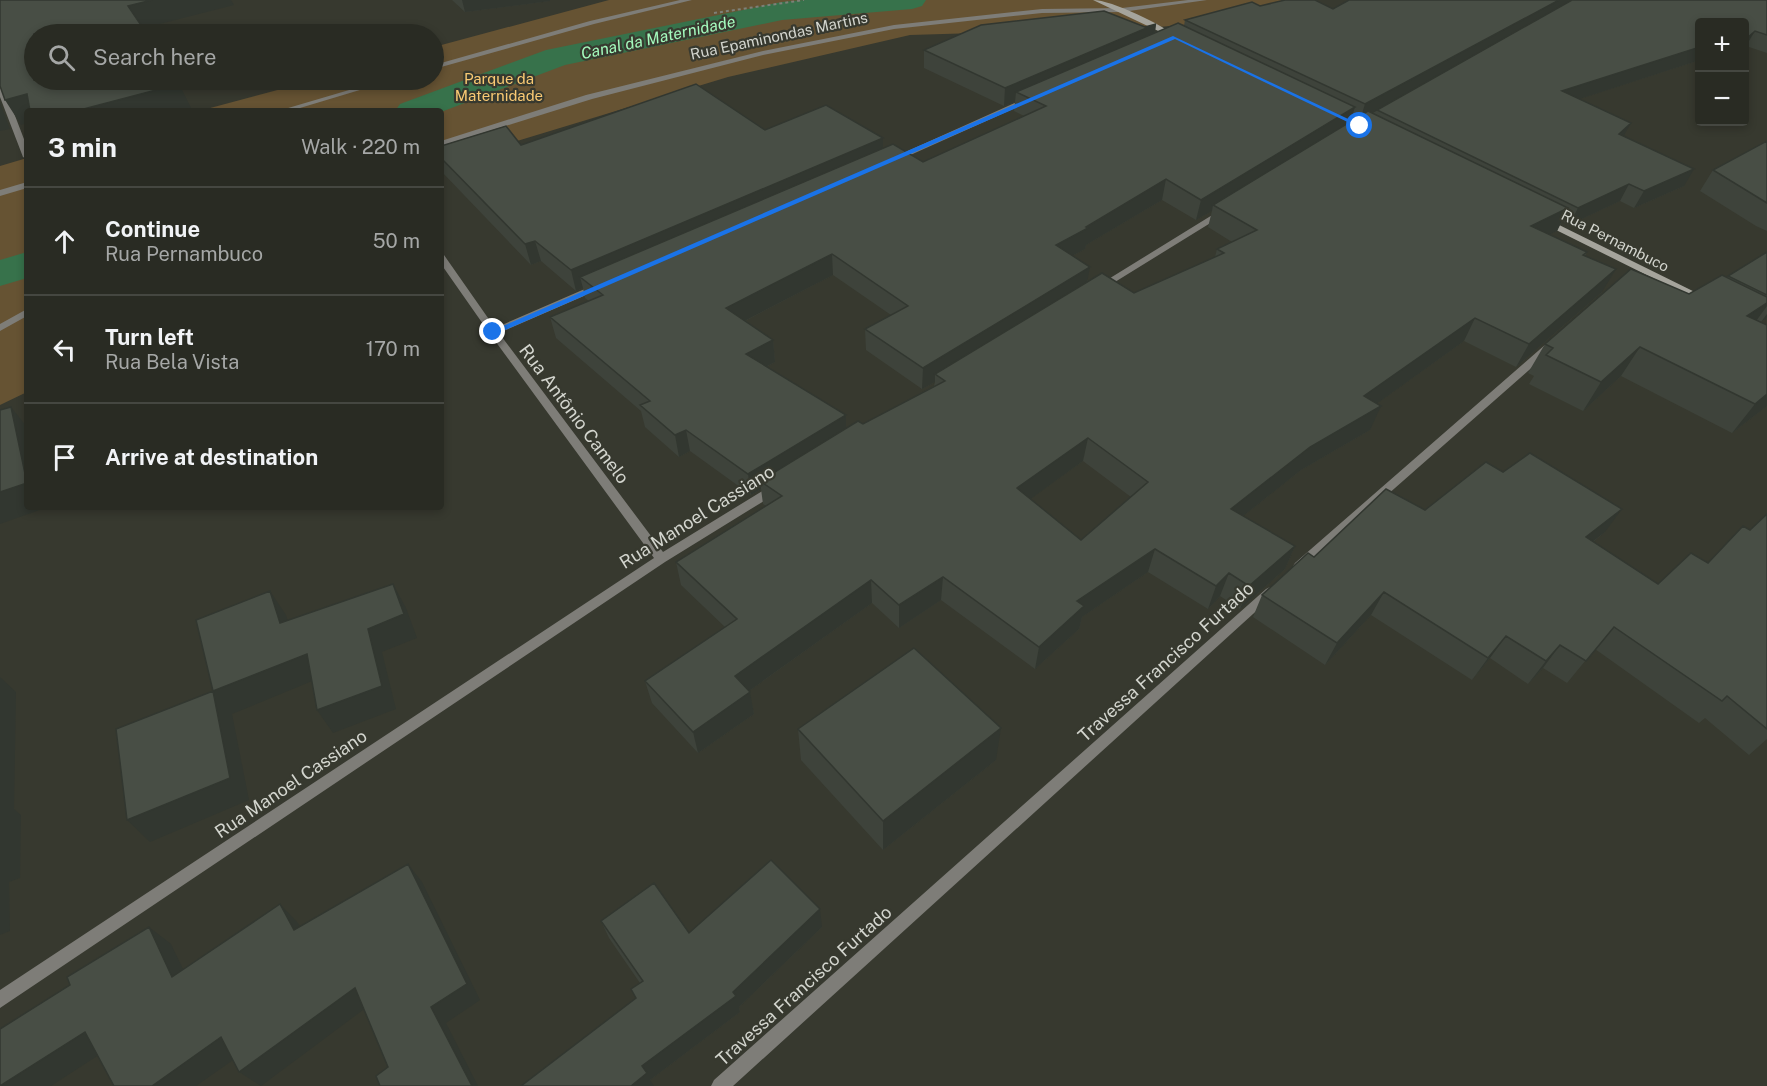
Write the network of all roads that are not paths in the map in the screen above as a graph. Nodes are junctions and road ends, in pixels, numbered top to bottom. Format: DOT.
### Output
graph roads {
  1 [pos="689,0"];
  2 [pos="1096,0"];
  3 [pos="1204,0"];
  4 [pos="1122,10"];
  5 [pos="1175,37"];
  6 [pos="1164,42"];
  7 [pos="1185,42"];
  8 [pos="444,64"];
  9 [pos="0,87"];
  10 [pos="354,90"];
  11 [pos="1043,94"];
  12 [pos="292,108"];
  13 [pos="444,143"];
  14 [pos="24,149"];
  15 [pos="889,161"];
  16 [pos="24,186"];
  17 [pos="0,193"];
  18 [pos="1228,208"];
  19 [pos="1536,216"];
  20 [pos="444,261"];
  21 [pos="603,285"];
  22 [pos="1087,296"];
  23 [pos="1714,305"];
  24 [pos="24,314"];
  25 [pos="0,328"];
  26 [pos="493,332"];
  27 [pos="1558,339"];
  28 [pos="783,484"];
  29 [pos="661,559"];
  30 [pos="0,1000"];
  31 [pos="720,1086"];
  1 -- 8 [label="street"];
  2 -- 4 [label="main road"];
  3 -- 4 [label="street, Rua Epaminondas Martins"];
  4 -- 5 [label="main road"];
  4 -- 13 [label="street, Rua Epaminondas Martins"];
  5 -- 6 [label="street"];
  5 -- 7 [label="main road"];
  9 -- 14 [label="street"];
  10 -- 12 [label="street"];
  11 -- 15 [label="street"];
  16 -- 17 [label="street"];
  18 -- 22 [label="street"];
  19 -- 23 [label="main road, Rua Pernambuco"];
  20 -- 26 [label="street, Rua Antônio Camelo"];
  21 -- 26 [label="street"];
  24 -- 25 [label="street"];
  26 -- 29 [label="street, Rua Antônio Camelo"];
  27 -- 31 [label="street, Travessa Francisco Furtado"];
  28 -- 29 [label="street, Rua Manoel Cassiano"];
  29 -- 30 [label="street, Rua Manoel Cassiano"];
}
